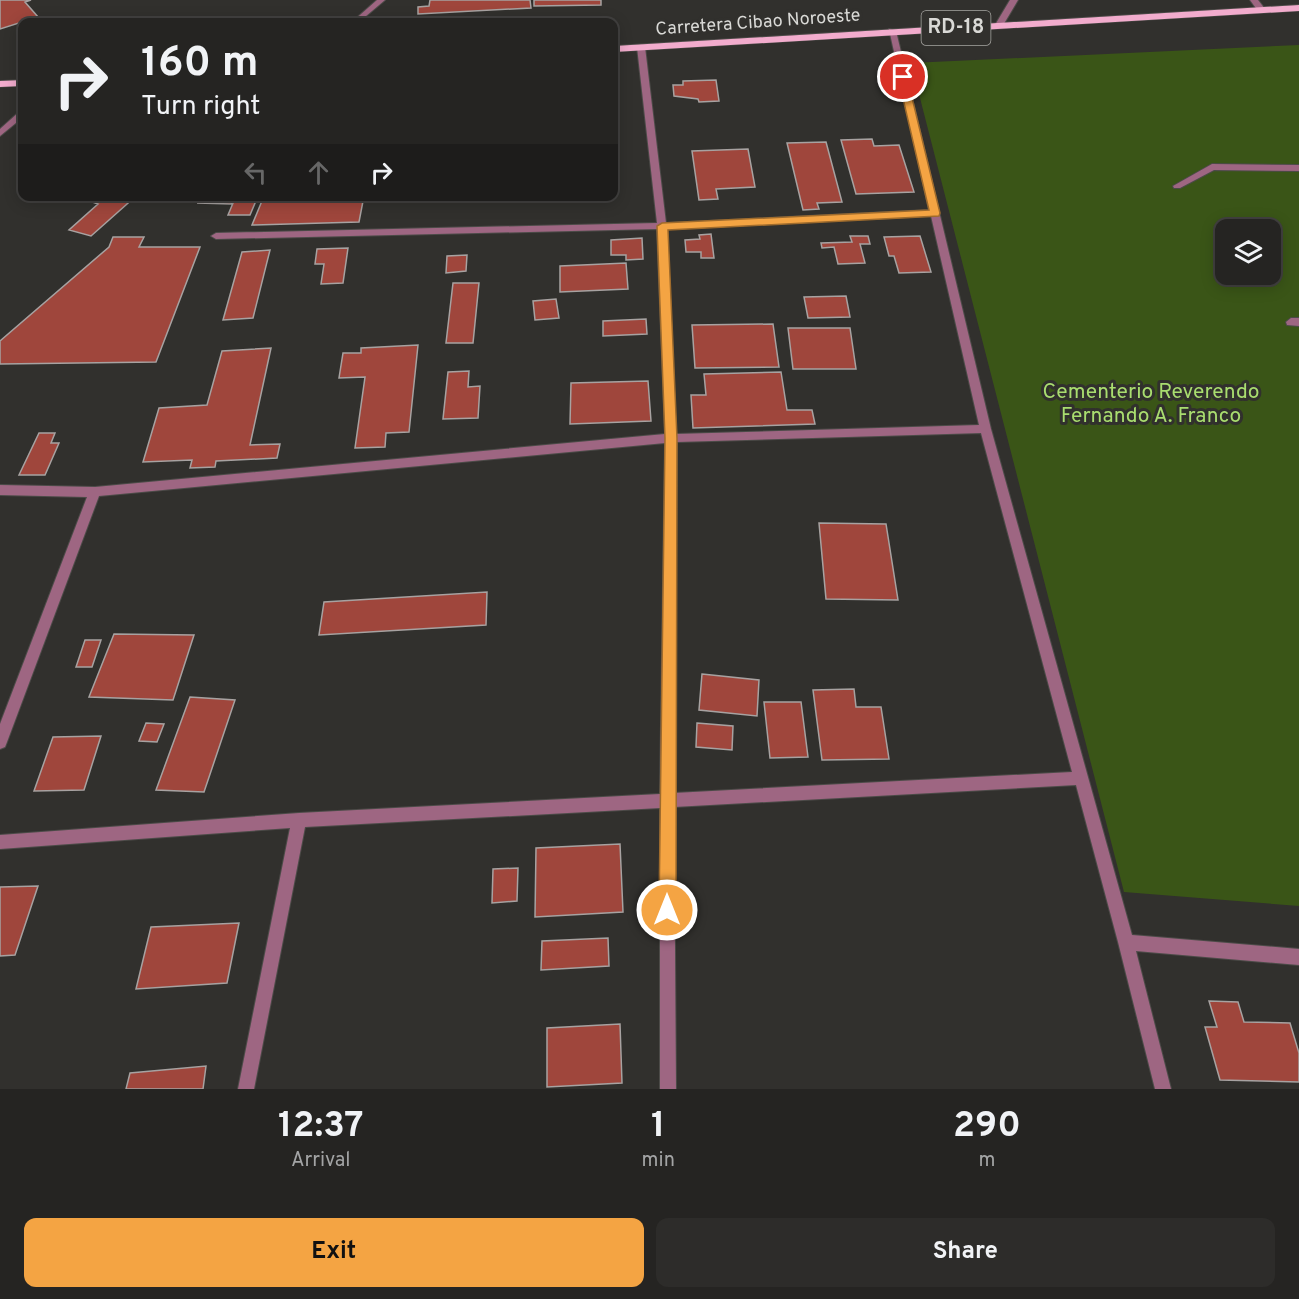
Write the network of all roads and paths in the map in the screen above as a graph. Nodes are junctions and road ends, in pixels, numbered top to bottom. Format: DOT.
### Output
graph roads {
  1 [pos="381,0"];
  2 [pos="1014,0"];
  3 [pos="1254,0"];
  4 [pos="1299,8"];
  5 [pos="1261,9"];
  6 [pos="360,18"];
  7 [pos="999,24"];
  8 [pos="892,31"];
  9 [pos="641,47"];
  10 [pos="618,49"];
  11 [pos="18,83"];
  12 [pos="0,84"];
  13 [pos="18,117"];
  14 [pos="0,133"];
  15 [pos="1299,168"];
  16 [pos="1177,186"];
  17 [pos="935,213"];
  18 [pos="662,226"];
  19 [pos="216,236"];
  20 [pos="985,429"];
  21 [pos="671,438"];
  22 [pos="0,490"];
  23 [pos="95,492"];
  24 [pos="0,742"];
  25 [pos="1081,778"];
  26 [pos="667,798"];
  27 [pos="298,820"];
  28 [pos="0,842"];
  29 [pos="1126,942"];
  30 [pos="1299,957"];
  31 [pos="246,1089"];
  32 [pos="668,1089"];
  33 [pos="1163,1089"];
  1 -- 6 [label="street"];
  2 -- 7 [label="street"];
  3 -- 5 [label="street"];
  4 -- 5 [label="main road, Carretera Cibao Noroeste / RD-18"];
  5 -- 7 [label="main road, Carretera Cibao Noroeste / RD-18"];
  7 -- 8 [label="main road, Carretera Cibao Noroeste / RD-18"];
  8 -- 9 [label="main road, Carretera Cibao Noroeste / RD-18"];
  8 -- 17 [label="street"];
  9 -- 10 [label="main road, Carretera Cibao Noroeste / RD-18"];
  9 -- 18 [label="street"];
  11 -- 12 [label="main road"];
  13 -- 14 [label="street"];
  15 -- 16 [label="street"];
  17 -- 18 [label="street"];
  17 -- 20 [label="street"];
  18 -- 19 [label="street"];
  18 -- 21 [label="street"];
  20 -- 21 [label="street"];
  20 -- 25 [label="street"];
  21 -- 23 [label="street"];
  21 -- 26 [label="street"];
  22 -- 23 [label="street"];
  23 -- 24 [label="street"];
  25 -- 26 [label="street"];
  25 -- 29 [label="street"];
  26 -- 27 [label="street"];
  26 -- 32 [label="street"];
  27 -- 28 [label="street"];
  27 -- 31 [label="street"];
  29 -- 30 [label="street"];
  29 -- 33 [label="street"];
}
